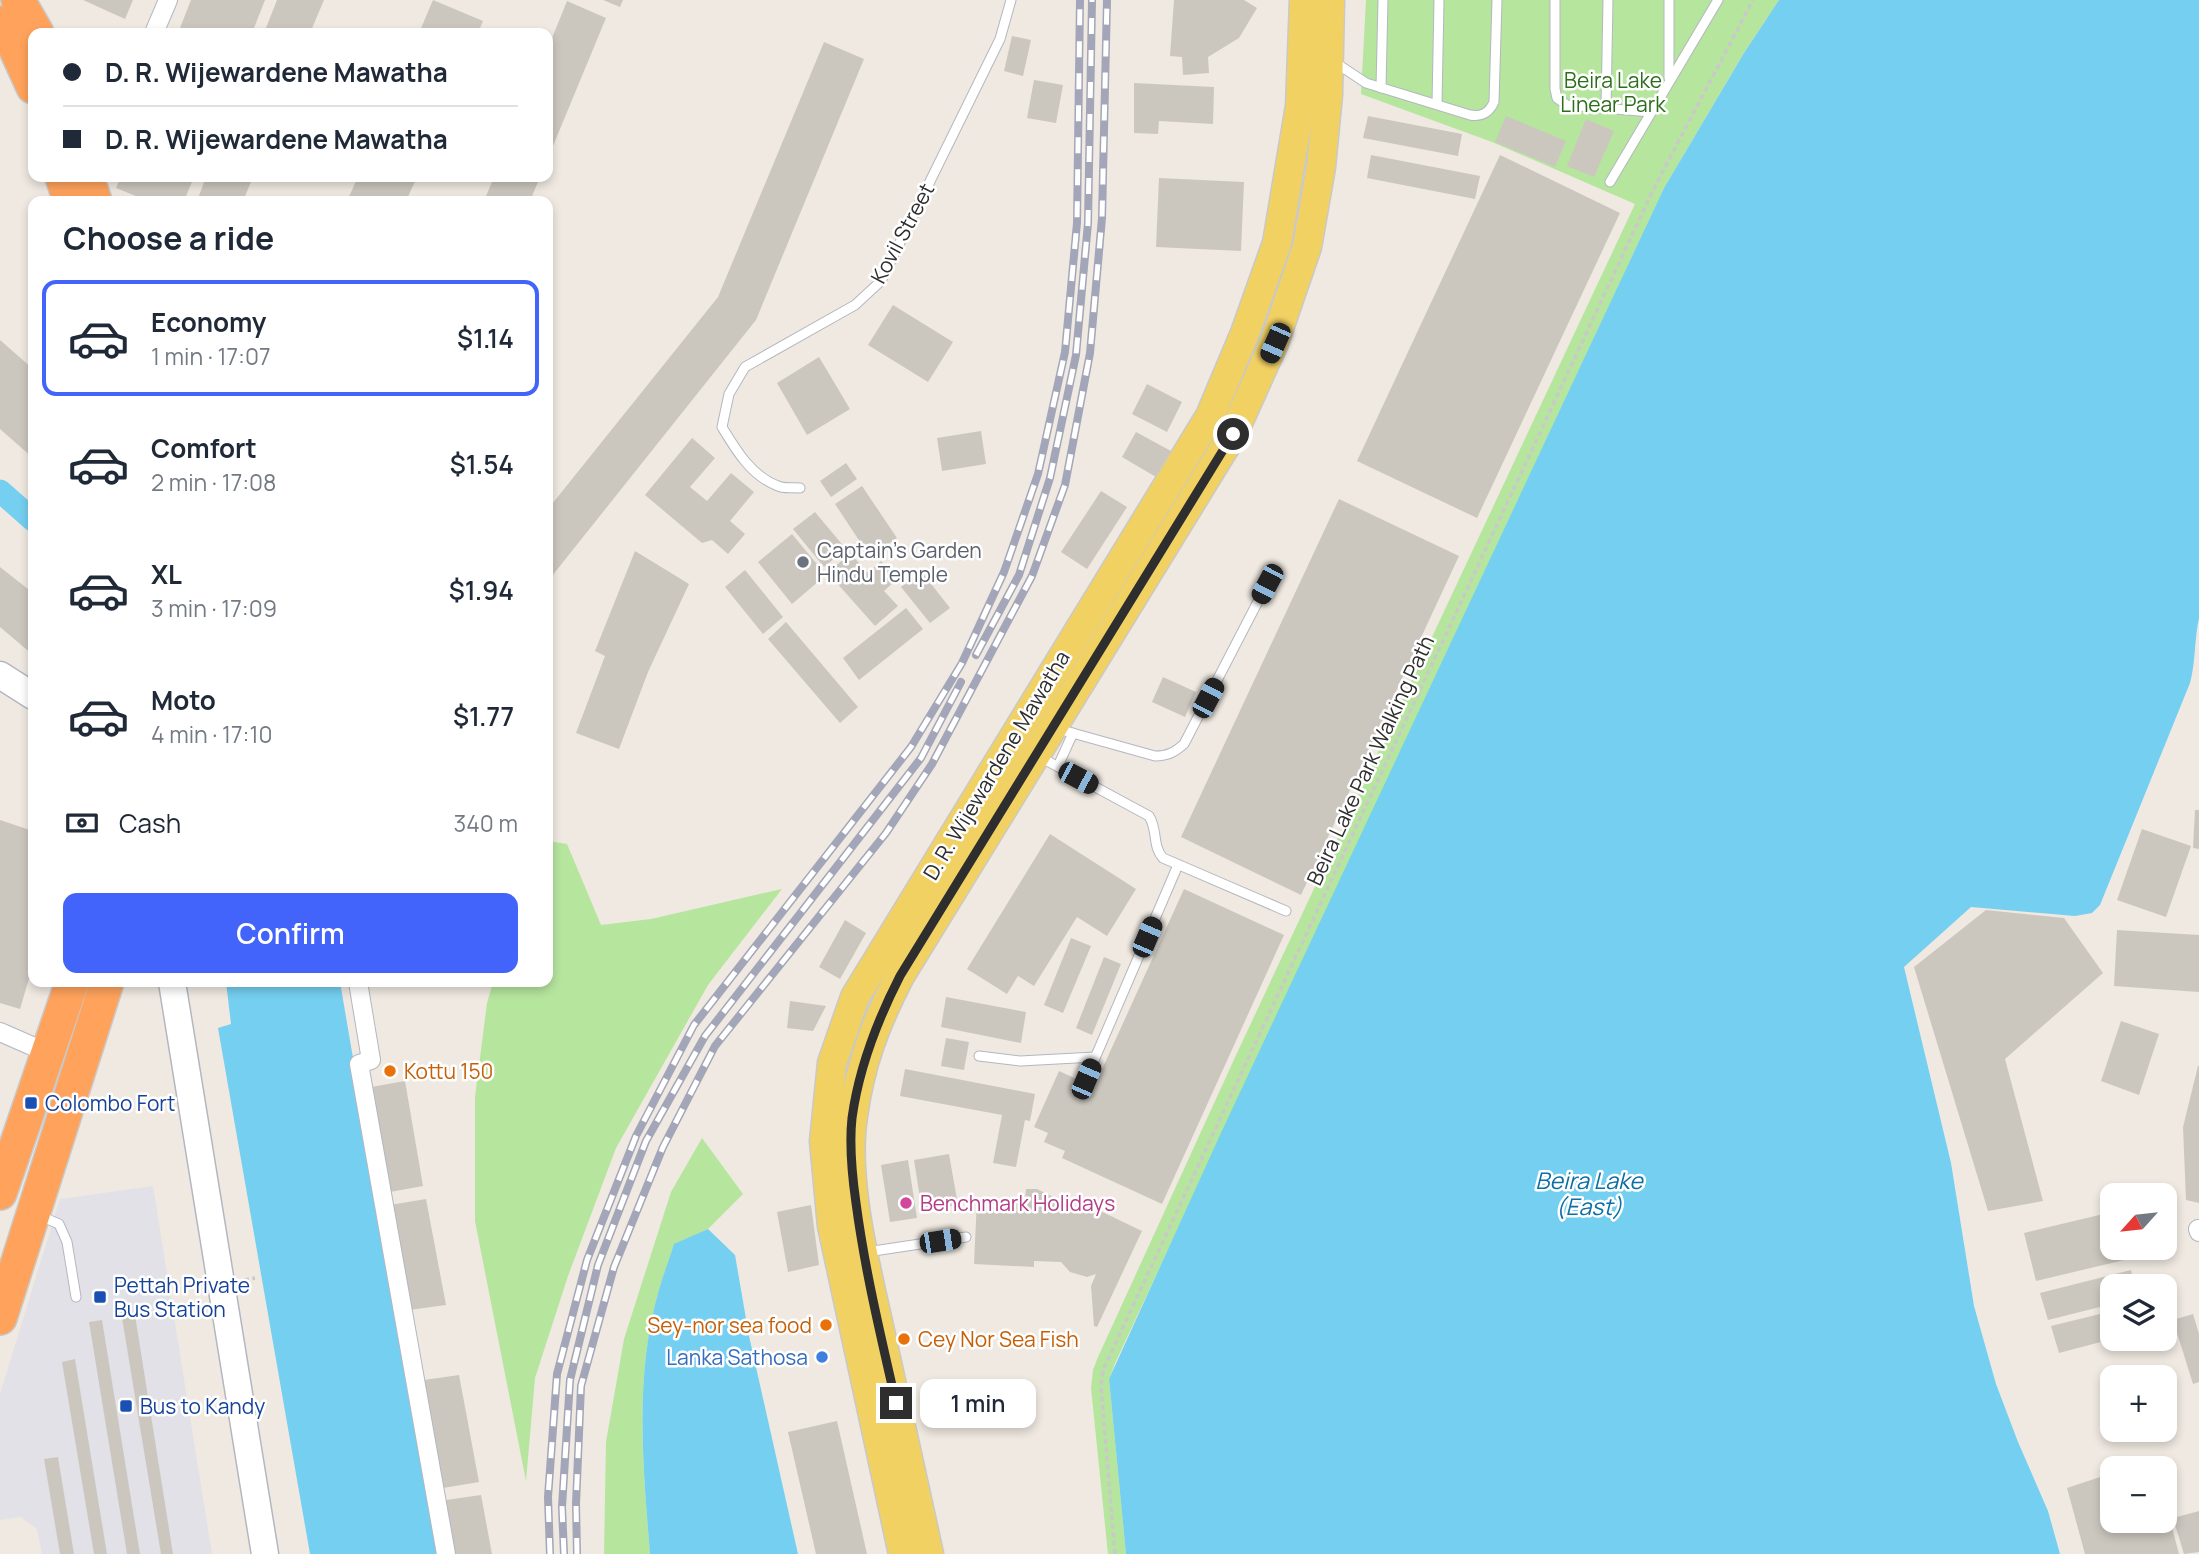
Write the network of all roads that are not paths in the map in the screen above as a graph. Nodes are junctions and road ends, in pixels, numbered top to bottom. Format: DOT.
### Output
graph roads {
  1 [pos="18,0"];
  2 [pos="168,0"];
  3 [pos="1011,0"];
  4 [pos="1304,0"];
  5 [pos="1330,0"];
  6 [pos="1383,0"];
  7 [pos="1439,0"];
  8 [pos="1497,0"];
  9 [pos="1555,0"];
  10 [pos="1608,0"];
  11 [pos="1669,0"];
  12 [pos="1718,0"];
  13 [pos="0,23"];
  14 [pos="34,28"];
  15 [pos="156,28"];
  16 [pos="1329,58"];
  17 [pos="28,76"];
  18 [pos="1670,80"];
  19 [pos="1381,88"];
  20 [pos="1437,104"];
  21 [pos="1606,108"];
  22 [pos="1651,112"];
  23 [pos="1610,182"];
  24 [pos="800,488"];
  25 [pos="1267,584"];
  26 [pos="0,676"];
  27 [pos="28,693"];
  28 [pos="1063,730"];
  29 [pos="1047,761"];
  30 [pos="1178,865"];
  31 [pos="1286,911"];
  32 [pos="70,987"];
  33 [pos="105,987"];
  34 [pos="173,987"];
  35 [pos="359,987"];
  36 [pos="0,1032"];
  37 [pos="48,1053"];
  38 [pos="979,1056"];
  39 [pos="1095,1057"];
  40 [pos="1086,1079"];
  41 [pos="0,1193"];
  42 [pos="0,1205"];
  43 [pos="33,1213"];
  44 [pos="966,1237"];
  45 [pos="862,1253"];
  46 [pos="76,1297"];
  47 [pos="0,1318"];
  48 [pos="265,1554"];
  49 [pos="446,1554"];
  50 [pos="902,1554"];
  51 [pos="929,1554"];
  1 -- 14 [label="highway"];
  2 -- 15 [label="street"];
  3 -- 24 [label="lane, Kovil Street"];
  4 -- 50 [label="main road, D. R. Wijewardene Mawatha"];
  5 -- 16 [label="main road, D. R. Wijewardene Mawatha"];
  6 -- 19 [label="lane"];
  7 -- 20 [label="lane"];
  8 -- 20 [label="lane"];
  9 -- 21 [label="lane"];
  10 -- 21 [label="lane"];
  11 -- 18 [label="lane"];
  12 -- 18 [label="lane"];
  13 -- 17 [label="highway"];
  16 -- 19 [label="lane"];
  16 -- 28 [label="main road, D. R. Wijewardene Mawatha"];
  18 -- 22 [label="lane"];
  19 -- 20 [label="lane"];
  21 -- 22 [label="lane"];
  22 -- 23 [label="lane"];
  25 -- 28 [label="lane"];
  26 -- 27 [label="street"];
  28 -- 29 [label="main road, D. R. Wijewardene Mawatha"];
  29 -- 30 [label="lane"];
  29 -- 45 [label="main road, D. R. Wijewardene Mawatha"];
  30 -- 31 [label="lane"];
  30 -- 39 [label="lane"];
  32 -- 37 [label="highway"];
  33 -- 43 [label="highway"];
  34 -- 48 [label="street"];
  35 -- 49 [label="street"];
  36 -- 37 [label="street"];
  37 -- 41 [label="highway"];
  38 -- 39 [label="lane"];
  39 -- 40 [label="lane"];
  42 -- 43 [label="highway"];
  43 -- 46 [label="lane"];
  43 -- 47 [label="highway"];
  44 -- 45 [label="lane"];
  45 -- 51 [label="main road, D. R. Wijewardene Mawatha"];
}
